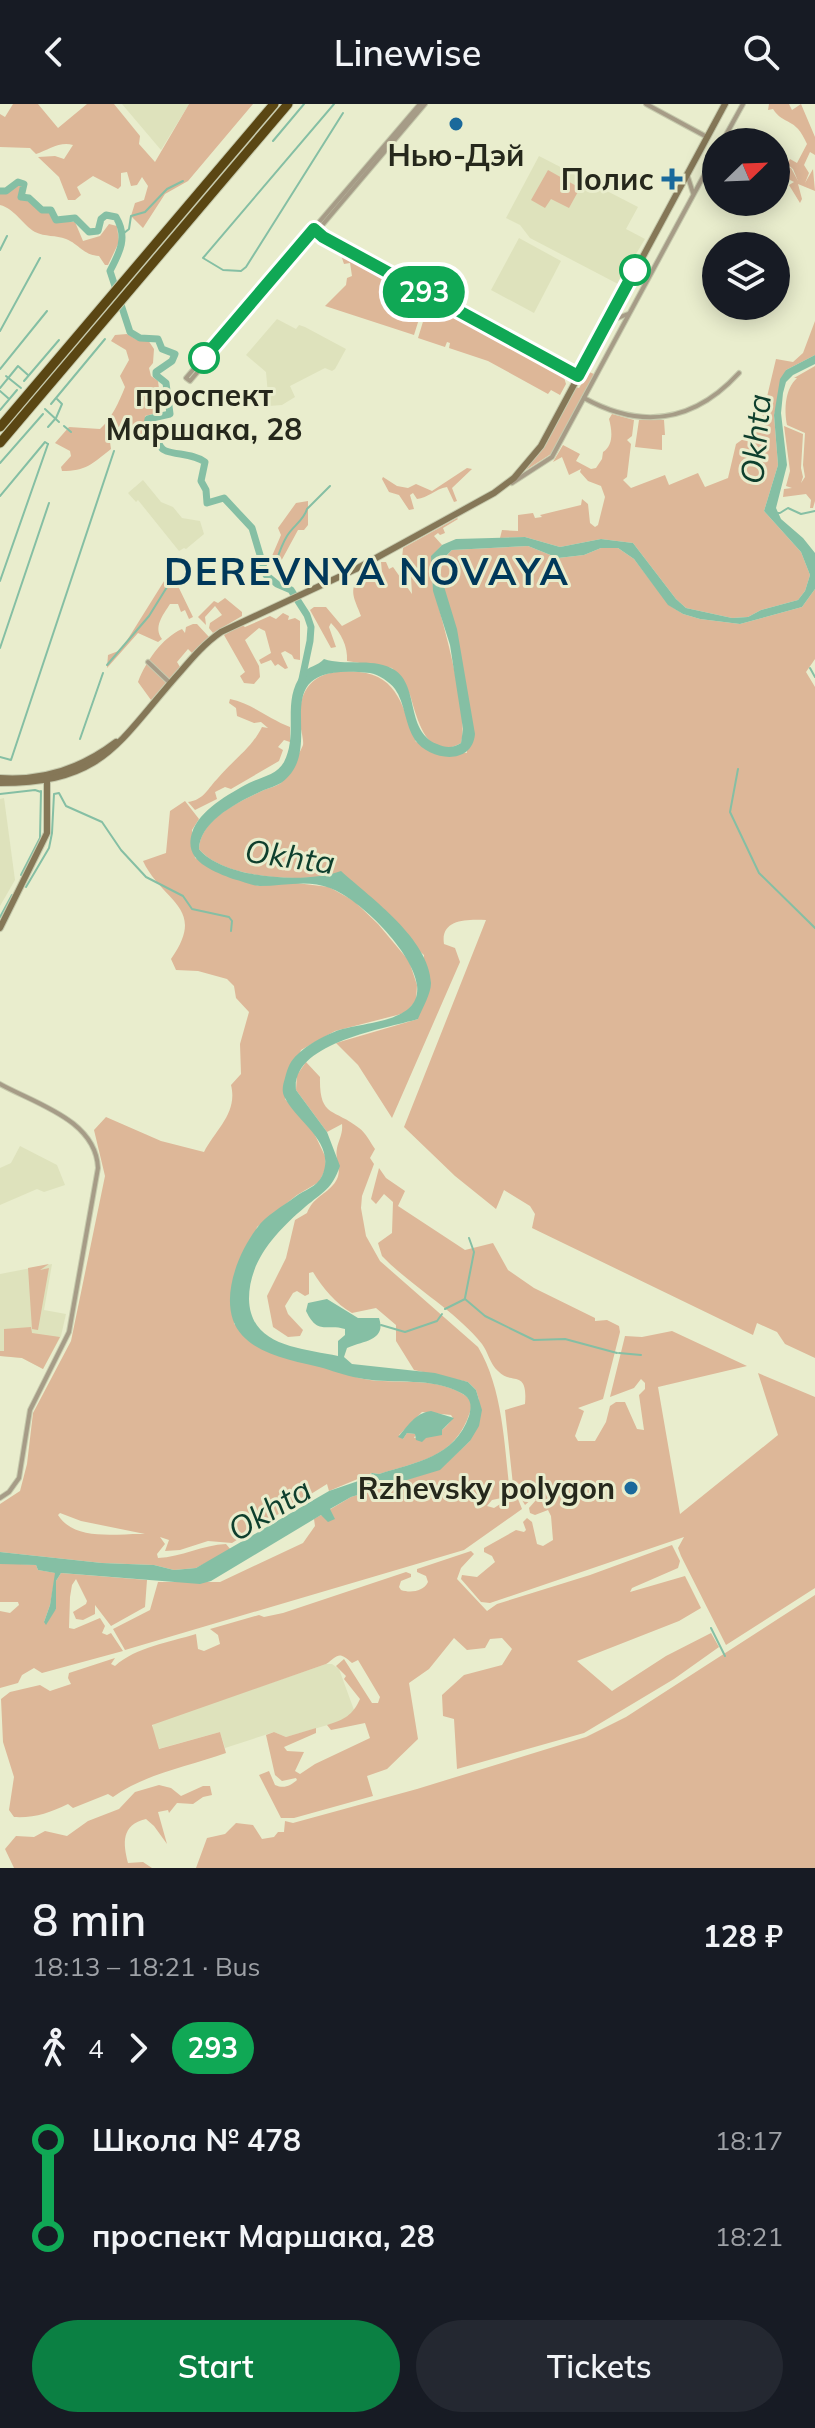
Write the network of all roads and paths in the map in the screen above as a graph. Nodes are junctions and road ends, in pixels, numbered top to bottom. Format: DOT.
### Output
graph roads {
  1 [pos="274,104"];
  2 [pos="288,104"];
  3 [pos="422,104"];
  4 [pos="646,104"];
  5 [pos="725,104"];
  6 [pos="743,104"];
  7 [pos="712,128"];
  8 [pos="730,128"];
  9 [pos="702,134"];
  10 [pos="702,146"];
  11 [pos="687,174"];
  12 [pos="702,179"];
  13 [pos="693,195"];
  14 [pos="316,231"];
  15 [pos="630,313"];
  16 [pos="608,322"];
  17 [pos="739,373"];
  18 [pos="578,376"];
  19 [pos="584,398"];
  20 [pos="0,427"];
  21 [pos="0,443"];
  22 [pos="505,486"];
  23 [pos="148,662"];
  24 [pos="170,683"];
  25 [pos="129,731"];
  26 [pos="47,778"];
  27 [pos="58,778"];
  28 [pos="1,780"];
  29 [pos="32,782"];
  30 [pos="48,797"];
  31 [pos="0,928"];
  32 [pos="0,1084"];
  33 [pos="0,1498"];
  1 -- 20 [label="highway"];
  2 -- 21 [label="highway"];
  3 -- 14 [label="street"];
  4 -- 9 [label="street"];
  5 -- 7 [label="street"];
  6 -- 8 [label="street"];
  10 -- 11 [label="street"];
  11 -- 13 [label="street"];
  11 -- 16 [label="street"];
  12 -- 13 [label="street"];
  13 -- 15 [label="street"];
  14 -- 14 [label="street"];
  14 -- 18 [label="street"];
  15 -- 16 [label="street"];
  15 -- 19 [label="street"];
  16 -- 18 [label="street"];
  17 -- 19 [label="street"];
  18 -- 22 [label="street"];
  19 -- 22 [label="street"];
  22 -- 24 [label="street"];
  23 -- 24 [label="street"];
  24 -- 25 [label="street"];
  25 -- 26 [label="street"];
  25 -- 27 [label="street"];
  26 -- 27 [label="street"];
  26 -- 28 [label="street"];
  26 -- 29 [label="street"];
  26 -- 30 [label="street"];
  27 -- 30 [label="street"];
  28 -- 29 [label="street"];
  29 -- 30 [label="street"];
  30 -- 31 [label="street"];
  32 -- 33 [label="street"];
}
